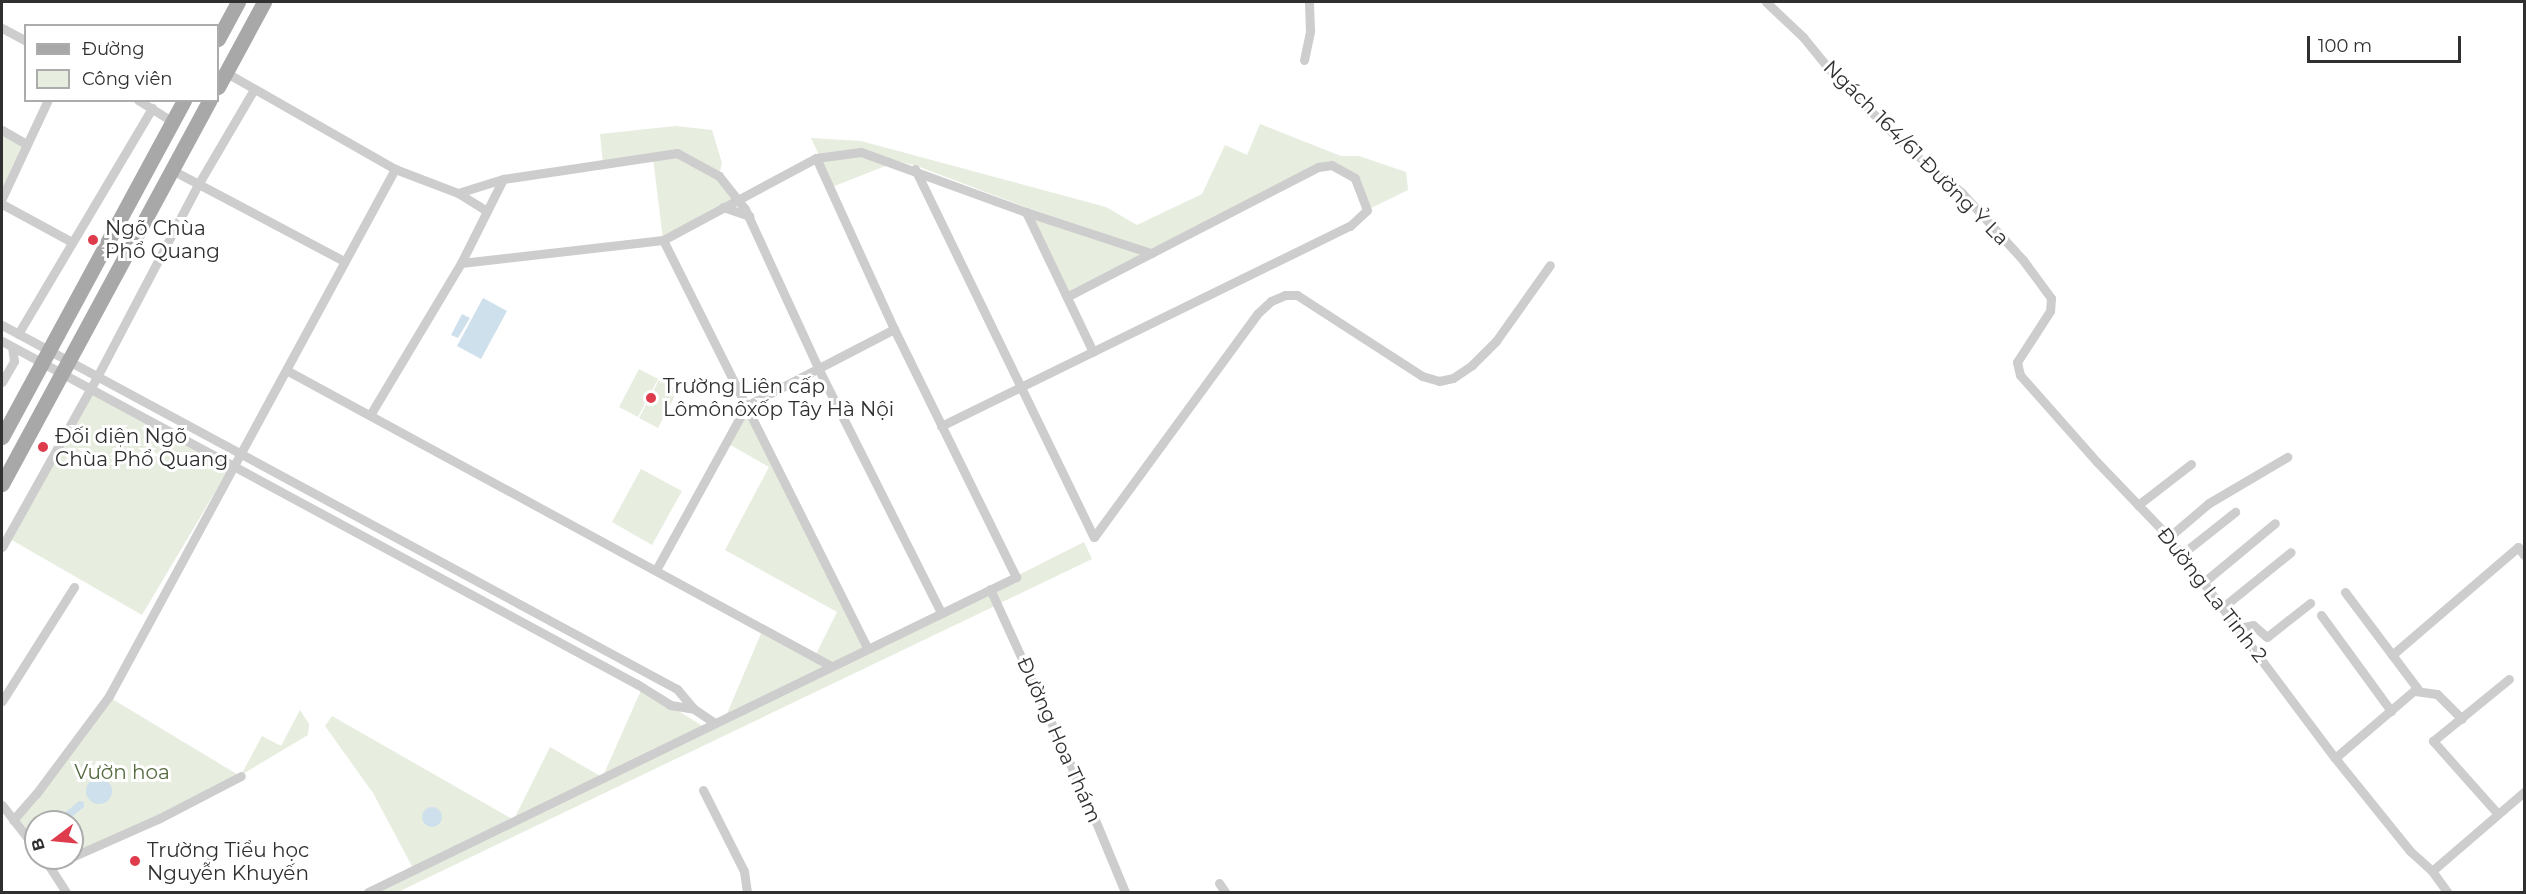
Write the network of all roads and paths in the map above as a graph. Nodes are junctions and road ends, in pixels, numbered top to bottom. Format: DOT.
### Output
graph roads {
  1 [pos="238,2"];
  2 [pos="264,2"];
  3 [pos="1309,2"];
  4 [pos="1766,2"];
  5 [pos="2,28"];
  6 [pos="219,37"];
  7 [pos="24,40"];
  8 [pos="1304,60"];
  9 [pos="225,72"];
  10 [pos="219,85"];
  11 [pos="253,91"];
  12 [pos="47,102"];
  13 [pos="142,102"];
  14 [pos="183,102"];
  15 [pos="209,102"];
  16 [pos="152,108"];
  17 [pos="172,121"];
  18 [pos="2,130"];
  19 [pos="26,144"];
  20 [pos="816,158"];
  21 [pos="394,169"];
  22 [pos="172,170"];
  23 [pos="915,170"];
  24 [pos="503,179"];
  25 [pos="199,183"];
  26 [pos="458,194"];
  27 [pos="2,198"];
  28 [pos="739,199"];
  29 [pos="2,204"];
  30 [pos="723,207"];
  31 [pos="487,211"];
  32 [pos="1026,212"];
  33 [pos="748,216"];
  34 [pos="663,240"];
  35 [pos="72,242"];
  36 [pos="1151,253"];
  37 [pos="344,261"];
  38 [pos="461,263"];
  39 [pos="1550,265"];
  40 [pos="1068,296"];
  41 [pos="2051,298"];
  42 [pos="2,325"];
  43 [pos="894,329"];
  44 [pos="18,334"];
  45 [pos="2,341"];
  46 [pos="12,347"];
  47 [pos="1093,352"];
  48 [pos="46,356"];
  49 [pos="64,366"];
  50 [pos="818,368"];
  51 [pos="288,371"];
  52 [pos="98,375"];
  53 [pos="2,382"];
  54 [pos="1020,388"];
  55 [pos="89,389"];
  56 [pos="746,406"];
  57 [pos="370,415"];
  58 [pos="941,426"];
  59 [pos="2,437"];
  60 [pos="242,455"];
  61 [pos="2287,457"];
  62 [pos="2191,464"];
  63 [pos="234,466"];
  64 [pos="2,484"];
  65 [pos="2138,505"];
  66 [pos="2235,512"];
  67 [pos="2275,524"];
  68 [pos="2169,537"];
  69 [pos="2,547"];
  70 [pos="2522,549"];
  71 [pos="2291,552"];
  72 [pos="2182,554"];
  73 [pos="656,570"];
  74 [pos="2204,582"];
  75 [pos="74,586"];
  76 [pos="990,589"];
  77 [pos="2345,592"];
  78 [pos="2310,603"];
  79 [pos="2223,607"];
  80 [pos="941,613"];
  81 [pos="2321,615"];
  82 [pos="2239,628"];
  83 [pos="867,648"];
  84 [pos="2392,655"];
  85 [pos="831,666"];
  86 [pos="2509,679"];
  87 [pos="2415,691"];
  88 [pos="2,701"];
  89 [pos="694,709"];
  90 [pos="2391,711"];
  91 [pos="2462,719"];
  92 [pos="715,723"];
  93 [pos="2335,758"];
  94 [pos="241,776"];
  95 [pos="703,790"];
  96 [pos="2524,792"];
  97 [pos="2,805"];
  98 [pos="2498,814"];
  99 [pos="13,820"];
  100 [pos="24,834"];
  101 [pos="84,852"];
  102 [pos="53,870"];
  103 [pos="2432,871"];
  104 [pos="1220,883"];
  105 [pos="66,892"];
  106 [pos="368,892"];
  107 [pos="747,892"];
  108 [pos="1125,892"];
  109 [pos="1225,892"];
  110 [pos="2447,892"];
  1 -- 6 [label="main road"];
  2 -- 9 [label="main road"];
  3 -- 8 [label="street"];
  4 -- 41 [label="street, Ngách 164/61 Đường Ỷ La"];
  5 -- 7 [label="street"];
  9 -- 10 [label="main road"];
  9 -- 11 [label="street"];
  11 -- 21 [label="street"];
  11 -- 25 [label="street"];
  12 -- 19 [label="street"];
  13 -- 16 [label="street"];
  14 -- 17 [label="main road"];
  15 -- 22 [label="main road"];
  16 -- 17 [label="street"];
  16 -- 35 [label="street"];
  17 -- 48 [label="main road"];
  18 -- 19 [label="street"];
  19 -- 27 [label="street"];
  20 -- 23 [label="street"];
  20 -- 28 [label="street"];
  20 -- 43 [label="street"];
  21 -- 26 [label="street"];
  21 -- 37 [label="street"];
  22 -- 25 [label="street"];
  22 -- 49 [label="main road"];
  23 -- 32 [label="street"];
  23 -- 54 [label="street"];
  24 -- 26 [label="street"];
  24 -- 28 [label="street"];
  24 -- 31 [label="street"];
  25 -- 37 [label="street"];
  25 -- 52 [label="street"];
  26 -- 31 [label="street"];
  28 -- 30 [label="street"];
  28 -- 33 [label="street"];
  29 -- 35 [label="street"];
  30 -- 33 [label="street"];
  30 -- 34 [label="street"];
  31 -- 38 [label="street"];
  32 -- 36 [label="street"];
  32 -- 40 [label="street"];
  33 -- 50 [label="street"];
  34 -- 38 [label="street"];
  34 -- 56 [label="street"];
  35 -- 44 [label="street"];
  36 -- 40 [label="street"];
  36 -- 47 [label="street"];
  37 -- 51 [label="street"];
  38 -- 57 [label="street"];
  39 -- 54 [label="street"];
  40 -- 47 [label="street"];
  41 -- 65 [label="street, Đường La Tinh 2"];
  42 -- 44 [label="street"];
  43 -- 50 [label="street"];
  43 -- 58 [label="street"];
  44 -- 48 [label="street"];
  45 -- 46 [label="street"];
  46 -- 48 [label="street"];
  46 -- 53 [label="street"];
  47 -- 54 [label="street"];
  48 -- 49 [label="street"];
  48 -- 49 [label="street"];
  48 -- 59 [label="main road"];
  49 -- 52 [label="street"];
  49 -- 55 [label="street"];
  49 -- 64 [label="main road"];
  50 -- 56 [label="street"];
  50 -- 80 [label="street"];
  51 -- 57 [label="street"];
  51 -- 60 [label="street"];
  52 -- 55 [label="street"];
  52 -- 60 [label="street"];
  54 -- 58 [label="street"];
  55 -- 63 [label="street"];
  55 -- 69 [label="street"];
  56 -- 73 [label="street"];
  56 -- 83 [label="street"];
  57 -- 73 [label="street"];
  58 -- 76 [label="street"];
  60 -- 63 [label="street"];
  60 -- 89 [label="street"];
  61 -- 68 [label="street"];
  62 -- 65 [label="street"];
  63 -- 89 [label="street"];
  63 -- 99 [label="street"];
  65 -- 68 [label="street, Đường La Tinh 2"];
  66 -- 72 [label="street"];
  67 -- 74 [label="street"];
  68 -- 72 [label="street, Đường La Tinh 2"];
  70 -- 84 [label="street"];
  71 -- 79 [label="street"];
  72 -- 74 [label="street, Đường La Tinh 2"];
  73 -- 85 [label="street"];
  74 -- 79 [label="street, Đường La Tinh 2"];
  75 -- 88 [label="street"];
  76 -- 80 [label="street"];
  76 -- 108 [label="street, Đường Hoa Thám"];
  77 -- 84 [label="street"];
  78 -- 82 [label="street"];
  79 -- 82 [label="street, Đường La Tinh 2"];
  80 -- 83 [label="street"];
  81 -- 90 [label="street"];
  82 -- 93 [label="street, Đường La Tinh 2"];
  83 -- 85 [label="street"];
  84 -- 87 [label="street"];
  85 -- 92 [label="street"];
  86 -- 91 [label="street"];
  87 -- 90 [label="street"];
  87 -- 91 [label="street"];
  89 -- 92 [label="street"];
  90 -- 93 [label="street"];
  91 -- 98 [label="street"];
  92 -- 106 [label="street"];
  93 -- 103 [label="street, Đường La Tinh 2"];
  94 -- 101 [label="street"];
  95 -- 107 [label="street"];
  96 -- 98 [label="street"];
  97 -- 99 [label="street"];
  98 -- 103 [label="street"];
  99 -- 100 [label="street"];
  102 -- 105 [label="street"];
  103 -- 110 [label="street, Đường La Tinh 2"];
  104 -- 109 [label="street"];
}
